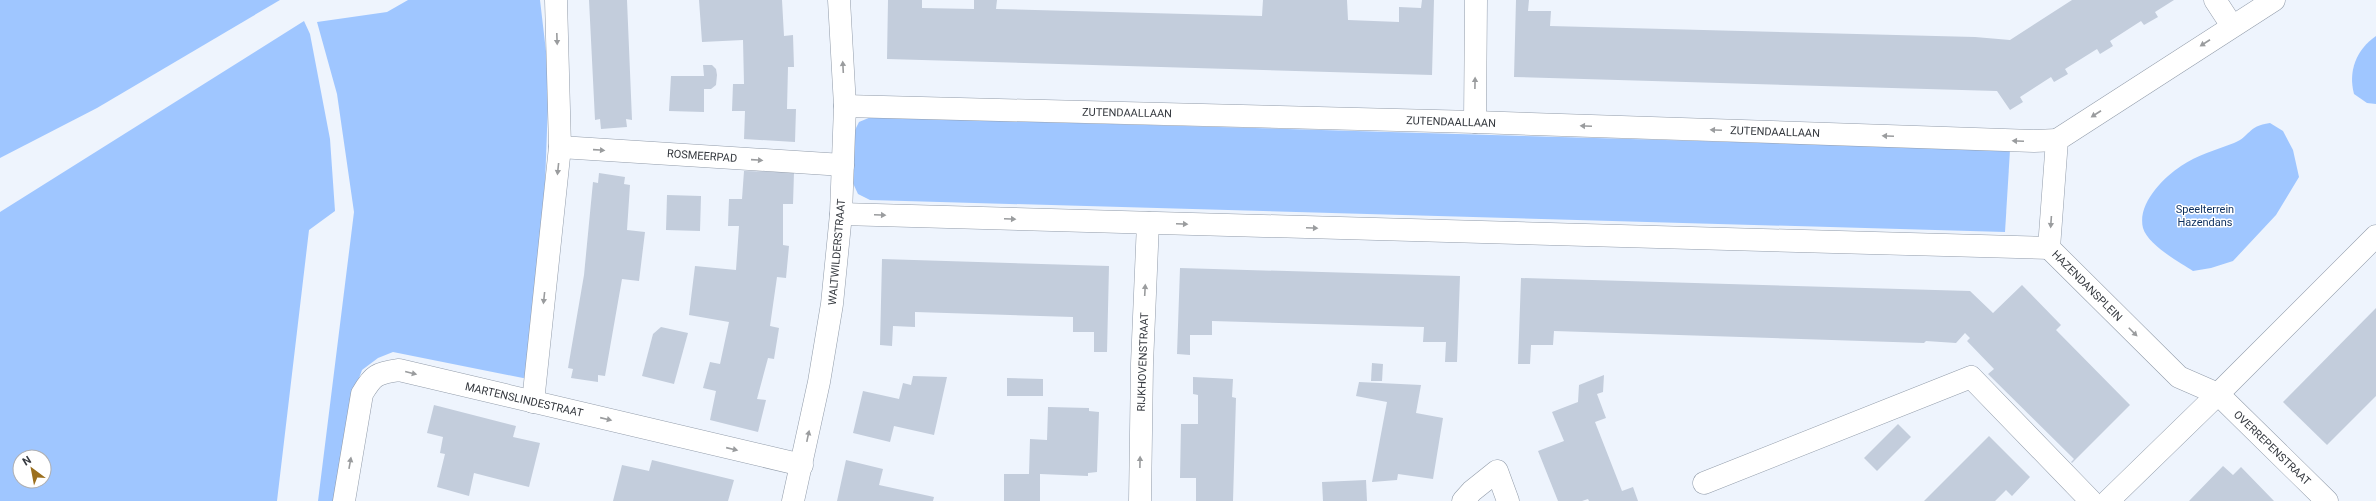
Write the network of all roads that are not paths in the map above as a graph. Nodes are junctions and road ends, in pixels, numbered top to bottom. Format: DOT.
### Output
graph roads {
  1 [pos="556,0"];
  2 [pos="839,0"];
  3 [pos="1476,0"];
  4 [pos="2215,0"];
  5 [pos="2274,0"];
  6 [pos="2232,26"];
  7 [pos="845,106"];
  8 [pos="1475,122"];
  9 [pos="2057,140"];
  10 [pos="560,147"];
  11 [pos="843,165"];
  12 [pos="841,214"];
  13 [pos="1148,223"];
  14 [pos="2376,236"];
  15 [pos="2049,248"];
  16 [pos="2218,394"];
  17 [pos="533,402"];
  18 [pos="802,465"];
  19 [pos="1704,483"];
  20 [pos="344,501"];
  21 [pos="793,501"];
  22 [pos="1140,501"];
  23 [pos="1463,501"];
  24 [pos="1508,501"];
  25 [pos="2091,501"];
  26 [pos="2108,501"];
  27 [pos="2327,501"];
  1 -- 10 [label="street, one-way"];
  7 -- 2 [label="street, WALTWILDERSTRAAT, one-way"];
  8 -- 3 [label="street, one-way"];
  4 -- 6 [label="street"];
  5 -- 6 [label="street"];
  6 -- 9 [label="street, one-way"];
  7 -- 8 [label="street, ZUTENDAALLAAN"];
  7 -- 11 [label="street, WALTWILDERSTRAAT"];
  9 -- 8 [label="street, ZUTENDAALLAAN, one-way"];
  9 -- 15 [label="street, HAZENDANSPLEIN, one-way"];
  10 -- 11 [label="street, ROSMEERPAD, one-way"];
  10 -- 17 [label="street, one-way"];
  11 -- 12 [label="street, WALTWILDERSTRAAT"];
  12 -- 13 [label="street, one-way"];
  18 -- 12 [label="street, WALTWILDERSTRAAT, one-way"];
  13 -- 15 [label="street, one-way"];
  22 -- 13 [label="street, RIJKHOVENSTRAAT, one-way"];
  14 -- 16 [label="street"];
  15 -- 16 [label="street, HAZENDANSPLEIN, one-way"];
  16 -- 26 [label="street"];
  16 -- 27 [label="street, OVERREPENSTRAAT"];
  17 -- 18 [label="street, MARTENSLINDESTRAAT, one-way"];
  20 -- 17 [label="street, MARTENSLINDESTRAAT, one-way"];
  18 -- 21 [label="street, WALTWILDERSTRAAT"];
  19 -- 25 [label="street"];
  23 -- 24 [label="street"];
}
